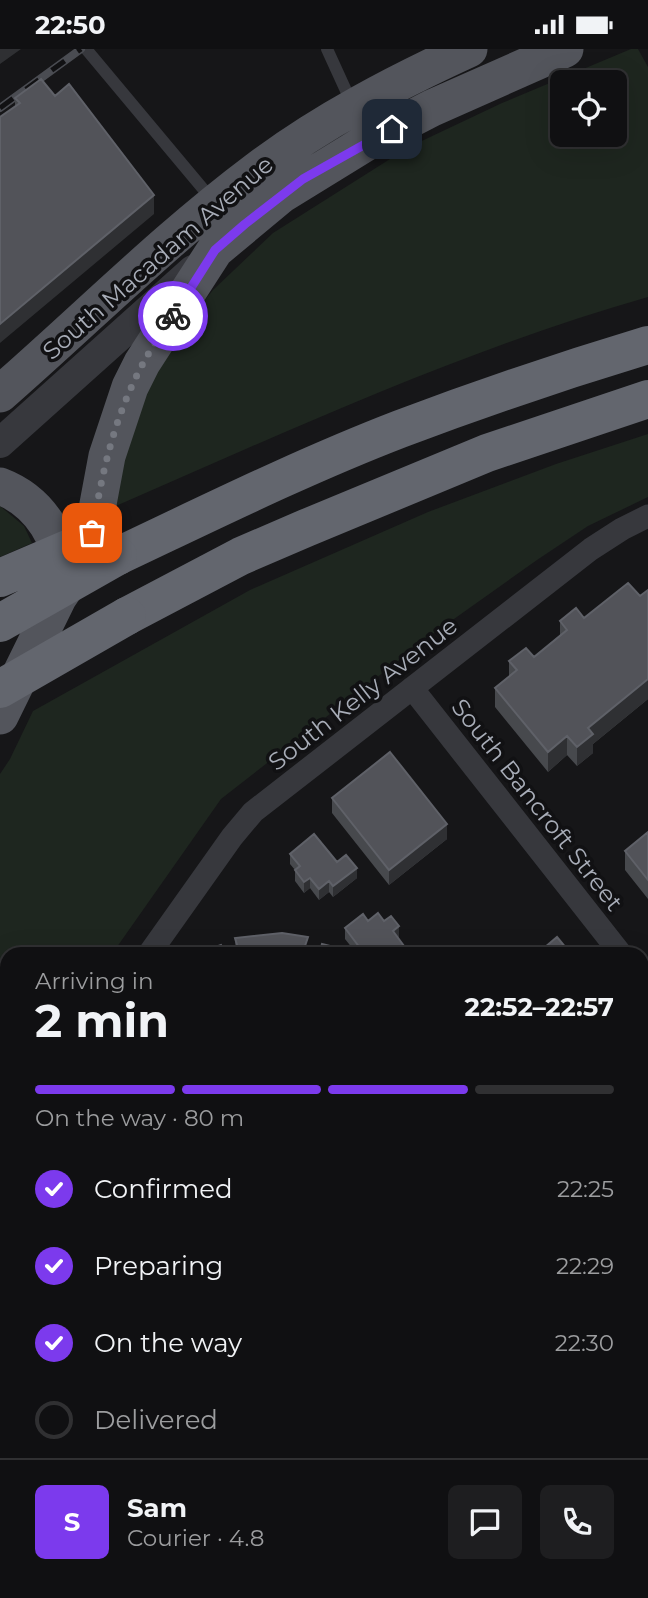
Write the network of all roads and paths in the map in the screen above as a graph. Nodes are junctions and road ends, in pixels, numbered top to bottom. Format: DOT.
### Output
graph roads {
  1 [pos="86,49"];
  2 [pos="327,49"];
  3 [pos="469,49"];
  4 [pos="565,49"];
  5 [pos="363,123"];
  6 [pos="216,204"];
  7 [pos="215,250"];
  8 [pos="648,345"];
  9 [pos="0,394"];
  10 [pos="648,399"];
  11 [pos="0,443"];
  12 [pos="0,486"];
  13 [pos="648,516"];
  14 [pos="118,556"];
  15 [pos="0,578"];
  16 [pos="58,598"];
  17 [pos="0,623"];
  18 [pos="412,688"];
  19 [pos="0,689"];
  20 [pos="0,716"];
  21 [pos="154,947"];
  22 [pos="616,947"];
  1 -- 6 [label="lane"];
  2 -- 5 [label="lane"];
  3 -- 5 [label="main road, South Macadam Avenue"];
  4 -- 5 [label="main road, South Macadam Avenue"];
  5 -- 6 [label="main road, South Macadam Avenue"];
  5 -- 7 [label="main road, South Macadam Avenue"];
  6 -- 9 [label="main road, South Macadam Avenue"];
  7 -- 11 [label="street, South Macadam Avenue"];
  7 -- 16 [label="main road"];
  8 -- 14 [label="highway"];
  10 -- 19 [label="highway, bridge"];
  12 -- 16 [label="main road"];
  13 -- 18 [label="street, South Kelly Avenue"];
  14 -- 15 [label="highway, bridge"];
  14 -- 17 [label="highway, bridge"];
  16 -- 20 [label="main road"];
  18 -- 21 [label="street, South Kelly Avenue"];
  18 -- 22 [label="street, South Bancroft Street"];
}
